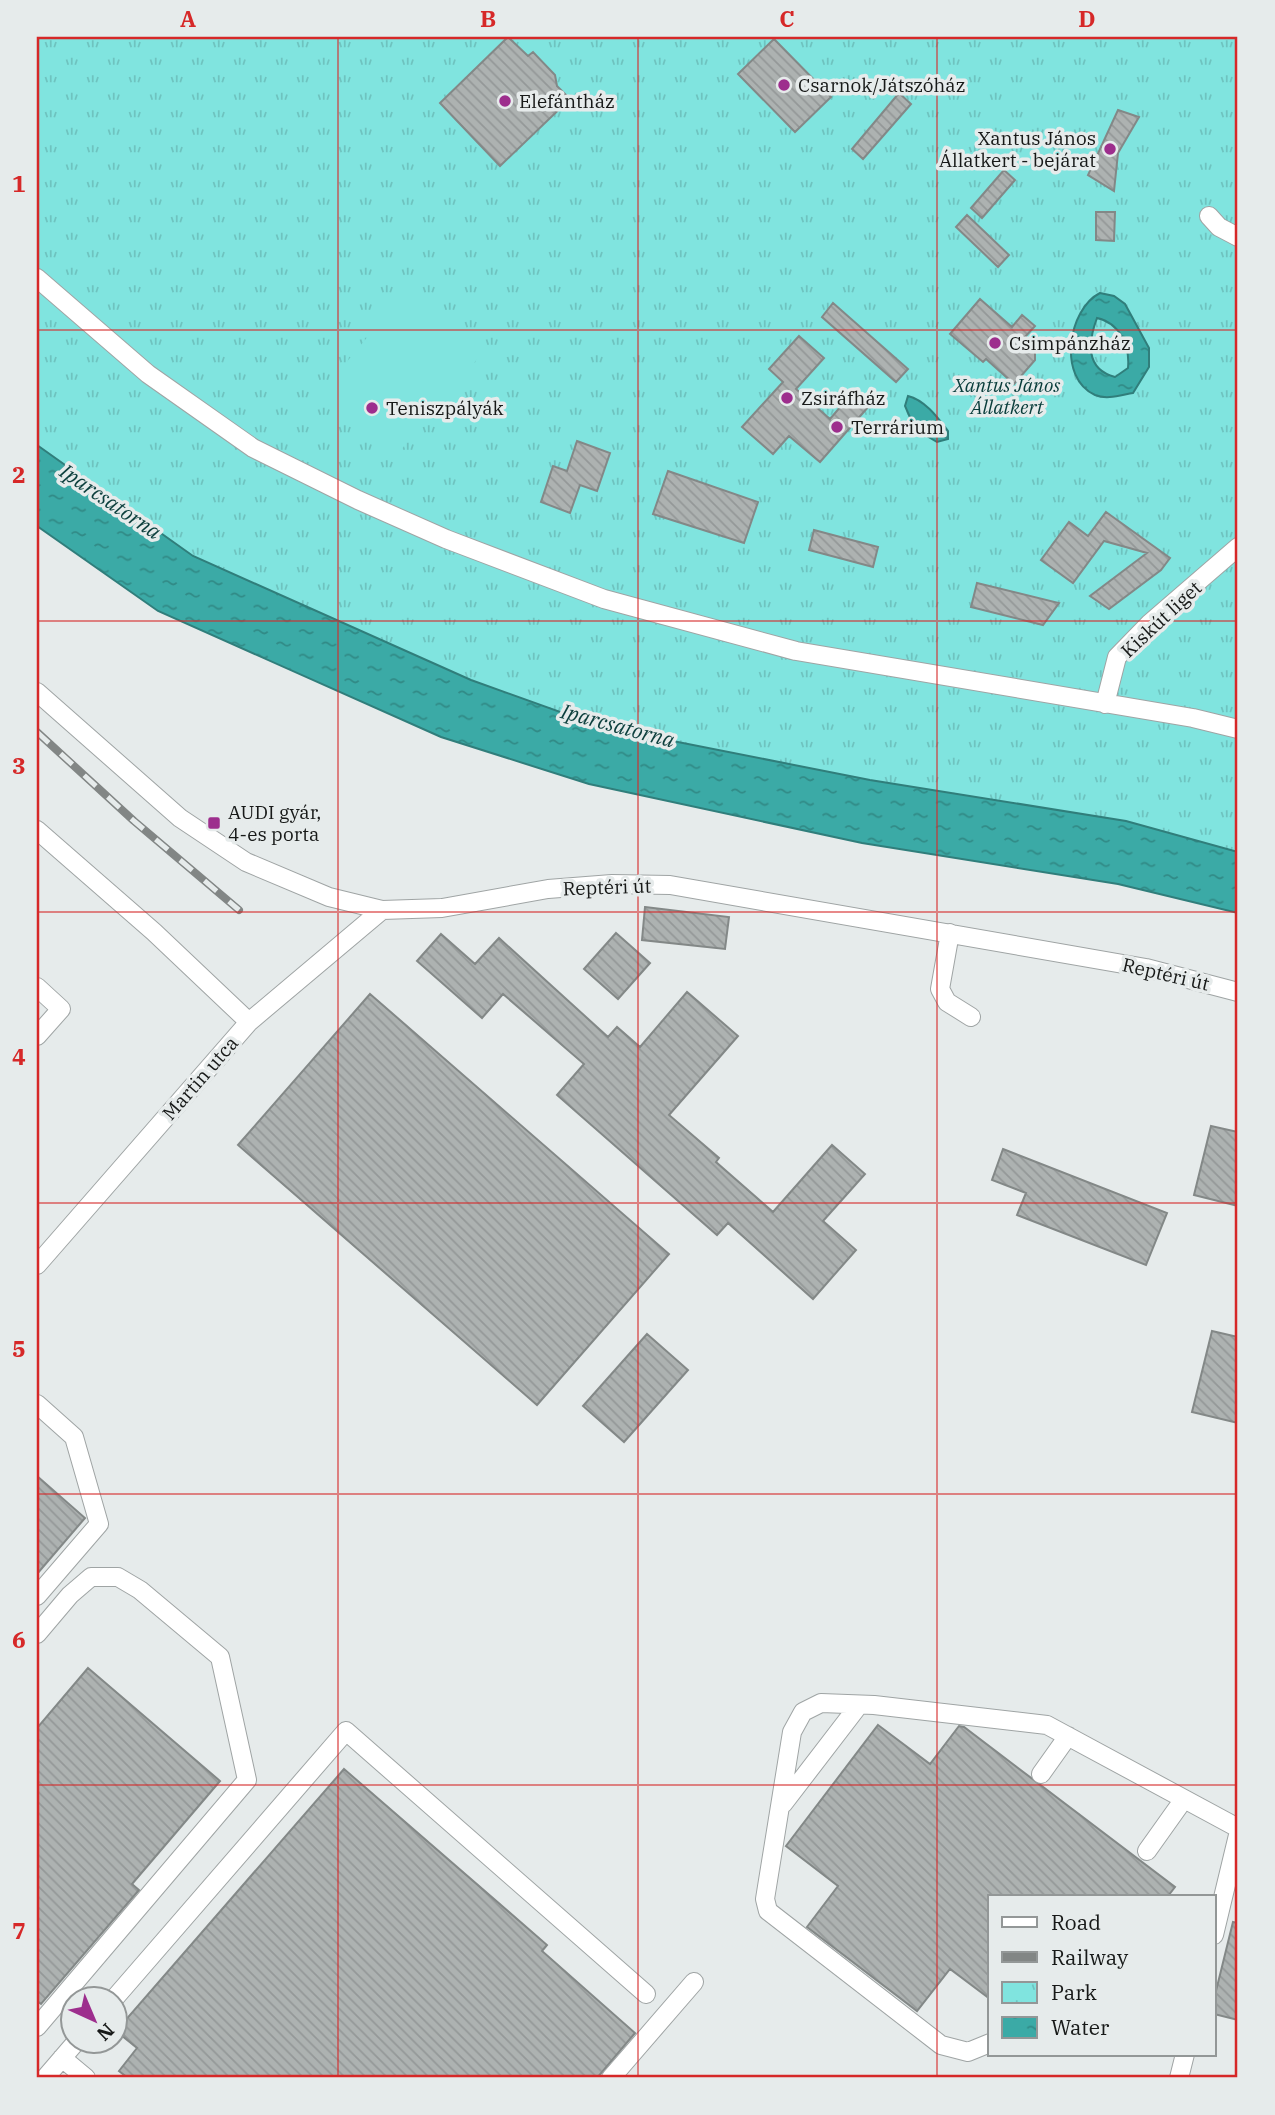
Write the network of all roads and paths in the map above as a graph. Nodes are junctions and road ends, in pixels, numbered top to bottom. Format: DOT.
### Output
graph roads {
  1 [pos="1209,216"];
  2 [pos="1238,237"];
  3 [pos="37,278"];
  4 [pos="1238,547"];
  5 [pos="37,692"];
  6 [pos="1105,704"];
  7 [pos="1238,729"];
  8 [pos="37,830"];
  9 [pos="382,910"];
  10 [pos="950,933"];
  11 [pos="37,987"];
  12 [pos="1238,992"];
  13 [pos="971,1017"];
  14 [pos="249,1022"];
  15 [pos="37,1036"];
  16 [pos="37,1265"];
  17 [pos="37,1404"];
  18 [pos="37,1596"];
  19 [pos="37,1634"];
  20 [pos="859,1704"];
  21 [pos="1068,1736"];
  22 [pos="1041,1774"];
  23 [pos="1184,1799"];
  24 [pos="780,1808"];
  25 [pos="1238,1828"];
  26 [pos="1238,1835"];
  27 [pos="1147,1851"];
  28 [pos="1216,1927"];
  29 [pos="694,1982"];
  30 [pos="125,1986"];
  31 [pos="646,1994"];
  32 [pos="37,2026"];
  33 [pos="988,2044"];
  34 [pos="1179,2056"];
  35 [pos="62,2058"];
  36 [pos="45,2078"];
  37 [pos="86,2078"];
  38 [pos="611,2078"];
  39 [pos="1179,2078"];
  1 -- 2 [label="street"];
  3 -- 6 [label="street"];
  4 -- 6 [label="street, Kiskút liget"];
  5 -- 9 [label="street, Reptéri út"];
  6 -- 7 [label="street"];
  8 -- 14 [label="street"];
  9 -- 10 [label="street, Reptéri út"];
  9 -- 14 [label="street, Martin utca"];
  10 -- 12 [label="street, Reptéri út"];
  10 -- 13 [label="street"];
  11 -- 15 [label="street"];
  14 -- 16 [label="street, Martin utca"];
  17 -- 18 [label="street"];
  19 -- 32 [label="street"];
  20 -- 21 [label="street"];
  20 -- 24 [label="street"];
  20 -- 24 [label="street"];
  21 -- 22 [label="street"];
  21 -- 23 [label="street"];
  23 -- 25 [label="street"];
  23 -- 27 [label="street"];
  24 -- 33 [label="street"];
  26 -- 28 [label="street"];
  29 -- 38 [label="street"];
  30 -- 31 [label="street"];
  34 -- 39 [label="street"];
  35 -- 36 [label="street"];
  35 -- 37 [label="street"];
}
